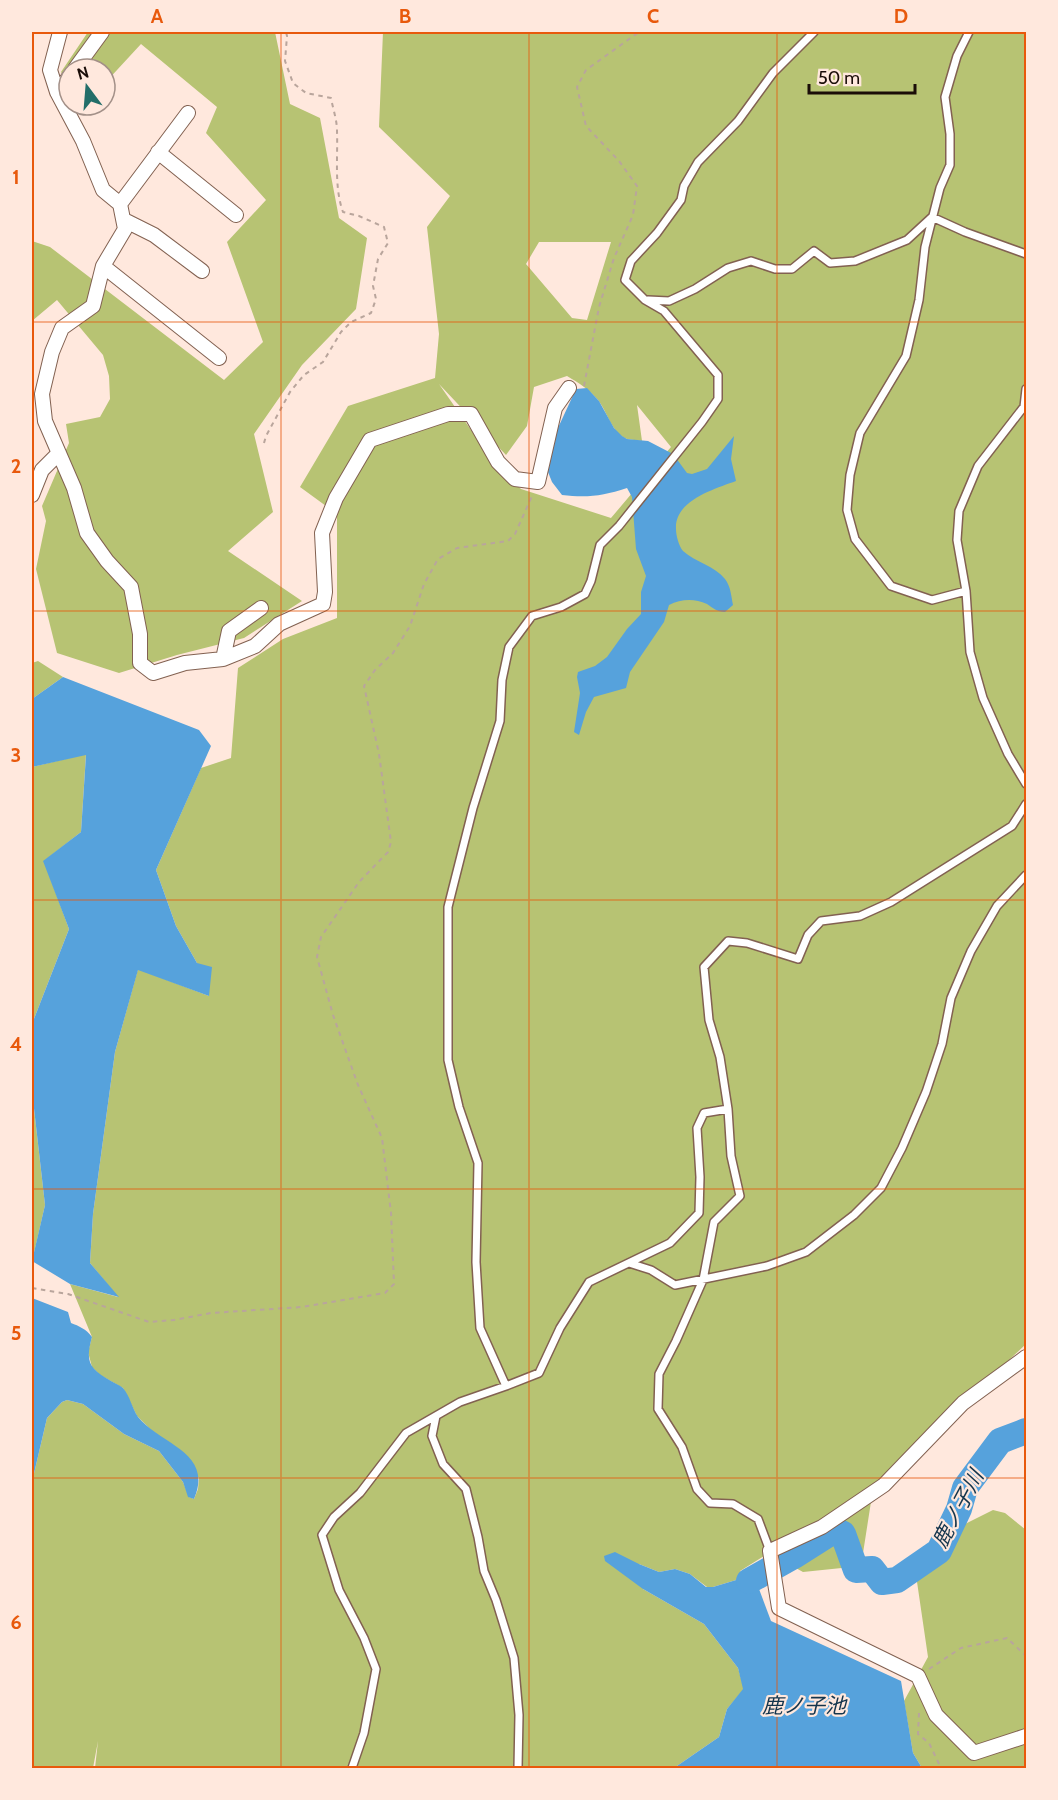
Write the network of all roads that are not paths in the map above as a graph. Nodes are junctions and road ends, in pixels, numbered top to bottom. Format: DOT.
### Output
graph roads {
  1 [pos="60,32"];
  2 [pos="102,32"];
  3 [pos="814,32"];
  4 [pos="969,32"];
  5 [pos="84,57"];
  6 [pos="57,92"];
  7 [pos="188,113"];
  8 [pos="70,117"];
  9 [pos="158,152"];
  10 [pos="120,204"];
  11 [pos="236,215"];
  12 [pos="932,217"];
  13 [pos="124,220"];
  14 [pos="1026,254"];
  15 [pos="103,266"];
  16 [pos="202,271"];
  17 [pos="645,300"];
  18 [pos="219,358"];
  19 [pos="569,388"];
  20 [pos="1026,389"];
  21 [pos="1025,406"];
  22 [pos="59,453"];
  23 [pos="32,495"];
  24 [pos="966,591"];
  25 [pos="261,608"];
  26 [pos="223,659"];
  27 [pos="1026,784"];
  28 [pos="1026,804"];
  29 [pos="1026,875"];
  30 [pos="728,1109"];
  31 [pos="629,1263"];
  32 [pos="703,1280"];
  33 [pos="1026,1357"];
  34 [pos="506,1386"];
  35 [pos="436,1416"];
  36 [pos="770,1551"];
  37 [pos="1026,1736"];
  38 [pos="352,1768"];
  39 [pos="518,1768"];
  1 -- 6 [label="street"];
  2 -- 5 [label="street"];
  3 -- 17 [label="lane"];
  4 -- 12 [label="lane"];
  7 -- 9 [label="street"];
  8 -- 10 [label="street"];
  9 -- 10 [label="street"];
  9 -- 11 [label="street"];
  10 -- 13 [label="street"];
  12 -- 14 [label="lane"];
  12 -- 17 [label="lane"];
  12 -- 24 [label="lane"];
  13 -- 15 [label="street"];
  13 -- 16 [label="street"];
  15 -- 18 [label="street"];
  15 -- 22 [label="street"];
  17 -- 34 [label="lane"];
  19 -- 26 [label="street"];
  20 -- 21 [label="lane"];
  21 -- 24 [label="lane"];
  22 -- 23 [label="street"];
  22 -- 26 [label="street"];
  24 -- 27 [label="lane"];
  25 -- 26 [label="street"];
  28 -- 30 [label="lane"];
  29 -- 32 [label="lane"];
  30 -- 31 [label="lane"];
  30 -- 32 [label="lane"];
  31 -- 32 [label="lane"];
  31 -- 34 [label="lane"];
  32 -- 36 [label="lane"];
  33 -- 36 [label="street"];
  34 -- 35 [label="lane"];
  35 -- 38 [label="lane"];
  35 -- 39 [label="lane"];
  36 -- 37 [label="street"];
}
